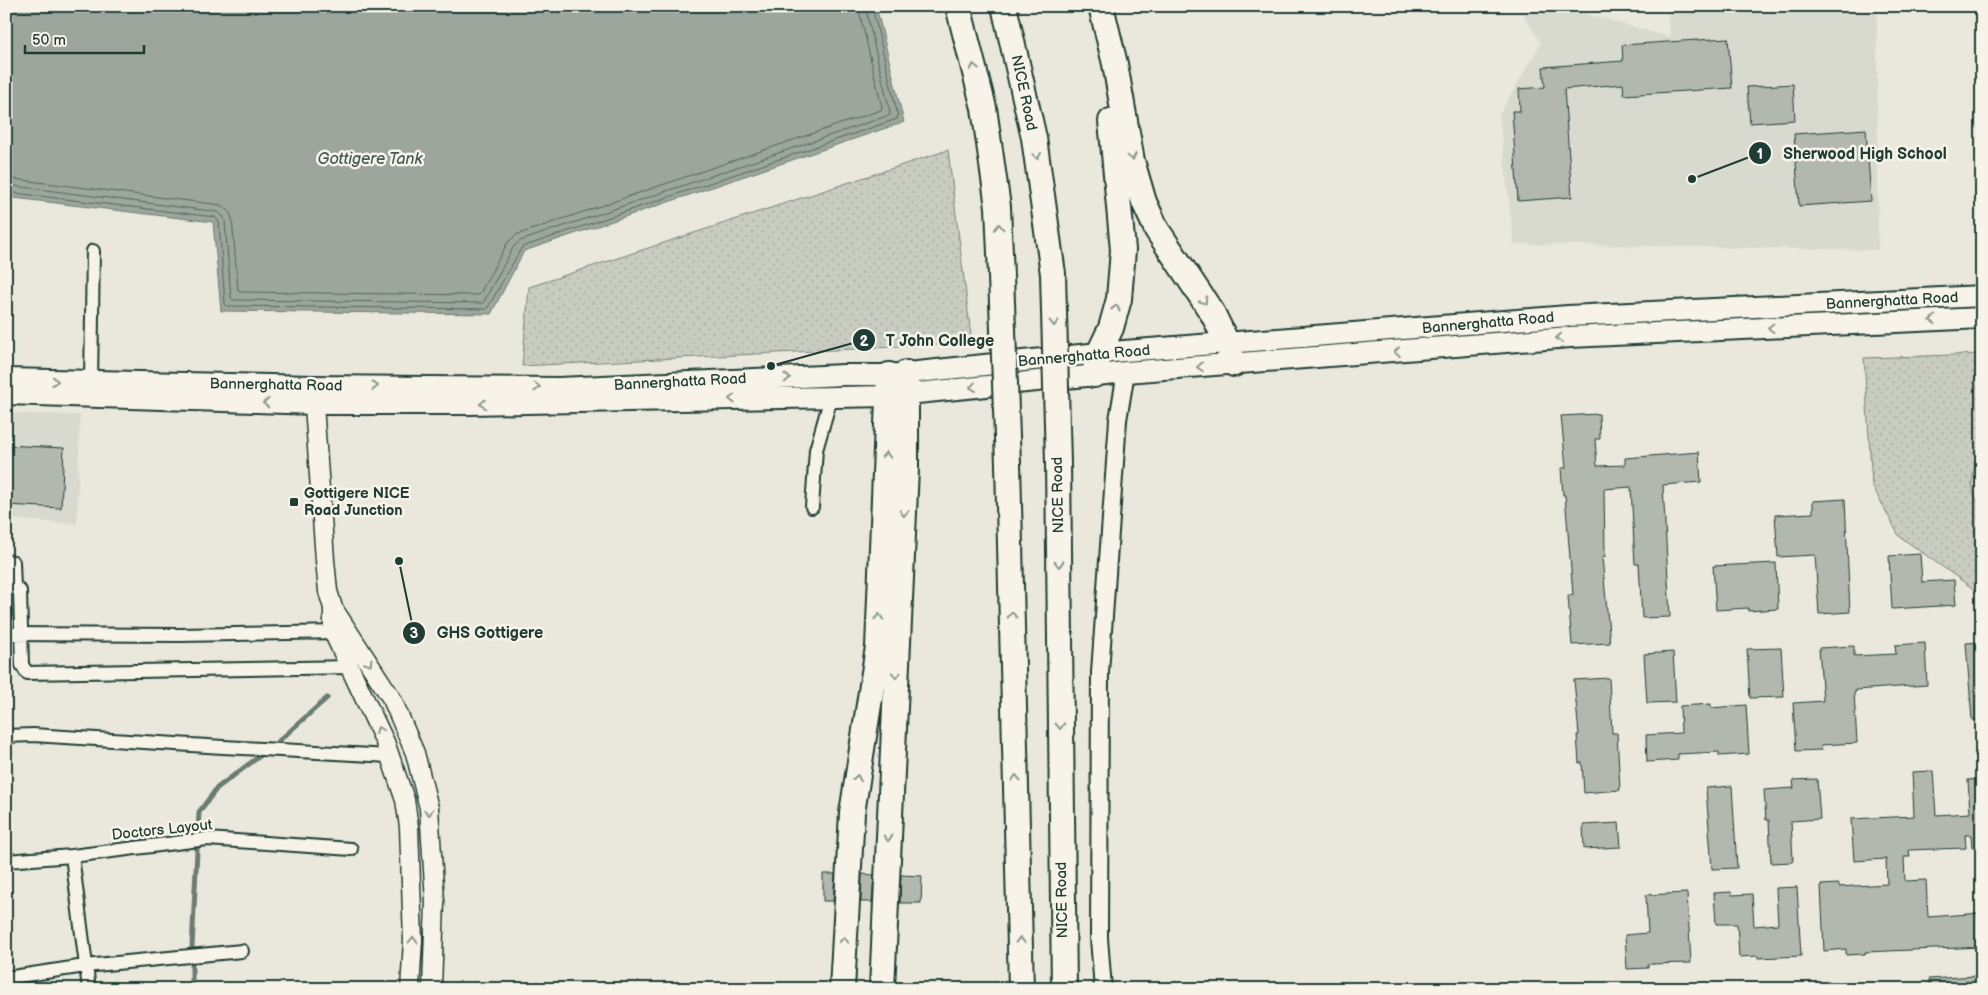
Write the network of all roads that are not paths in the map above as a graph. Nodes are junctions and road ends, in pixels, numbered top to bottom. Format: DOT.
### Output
graph roads {
  1 [pos="958,6"];
  2 [pos="1004,6"];
  3 [pos="1087,6"];
  4 [pos="1102,6"];
  5 [pos="93,251"];
  6 [pos="1982,296"];
  7 [pos="1982,318"];
  8 [pos="1230,354"];
  9 [pos="1097,364"];
  10 [pos="1126,372"];
  11 [pos="6,379"];
  12 [pos="91,382"];
  13 [pos="898,385"];
  14 [pos="6,394"];
  15 [pos="314,395"];
  16 [pos="831,397"];
  17 [pos="812,507"];
  18 [pos="6,560"];
  19 [pos="333,608"];
  20 [pos="333,632"];
  21 [pos="351,633"];
  22 [pos="6,634"];
  23 [pos="20,635"];
  24 [pos="350,667"];
  25 [pos="6,736"];
  26 [pos="390,756"];
  27 [pos="351,849"];
  28 [pos="72,856"];
  29 [pos="6,861"];
  30 [pos="242,951"];
  31 [pos="85,966"];
  32 [pos="6,978"];
  33 [pos="89,989"];
  34 [pos="410,989"];
  35 [pos="432,989"];
  36 [pos="842,989"];
  37 [pos="882,989"];
  38 [pos="1021,989"];
  39 [pos="1064,989"];
  40 [pos="1104,989"];
  38 -- 1 [label="highway, one-way, bridge"];
  2 -- 39 [label="highway, NICE Road, one-way, bridge"];
  9 -- 3 [label="highway, one-way"];
  4 -- 8 [label="highway, one-way"];
  5 -- 12 [label="street"];
  6 -- 8 [label="main road, Bannerghatta Road"];
  7 -- 8 [label="main road, Bannerghatta Road, one-way"];
  8 -- 9 [label="main road, Bannerghatta Road"];
  8 -- 10 [label="main road, Bannerghatta Road, one-way"];
  9 -- 10 [label="main road, Bannerghatta Road"];
  9 -- 13 [label="main road, Bannerghatta Road"];
  10 -- 40 [label="street"];
  11 -- 12 [label="main road, Bannerghatta Road, one-way"];
  12 -- 15 [label="main road, Bannerghatta Road"];
  15 -- 13 [label="main road, Bannerghatta Road, one-way"];
  13 -- 16 [label="main road, Bannerghatta Road"];
  36 -- 13 [label="highway, one-way"];
  13 -- 37 [label="highway, one-way"];
  15 -- 14 [label="main road, Bannerghatta Road, one-way"];
  16 -- 15 [label="main road, Bannerghatta Road, one-way"];
  15 -- 19 [label="main road"];
  16 -- 17 [label="street"];
  18 -- 23 [label="street"];
  19 -- 20 [label="main road"];
  19 -- 21 [label="main road"];
  20 -- 21 [label="street"];
  20 -- 23 [label="street"];
  20 -- 24 [label="main road"];
  21 -- 35 [label="main road, one-way"];
  22 -- 23 [label="street"];
  23 -- 24 [label="street"];
  26 -- 24 [label="main road, one-way"];
  25 -- 26 [label="street"];
  34 -- 26 [label="main road, one-way"];
  27 -- 28 [label="street, Doctors Layout"];
  28 -- 29 [label="street, Doctors Layout"];
  28 -- 31 [label="street"];
  30 -- 31 [label="street"];
  31 -- 32 [label="street"];
  31 -- 33 [label="street"];
}
